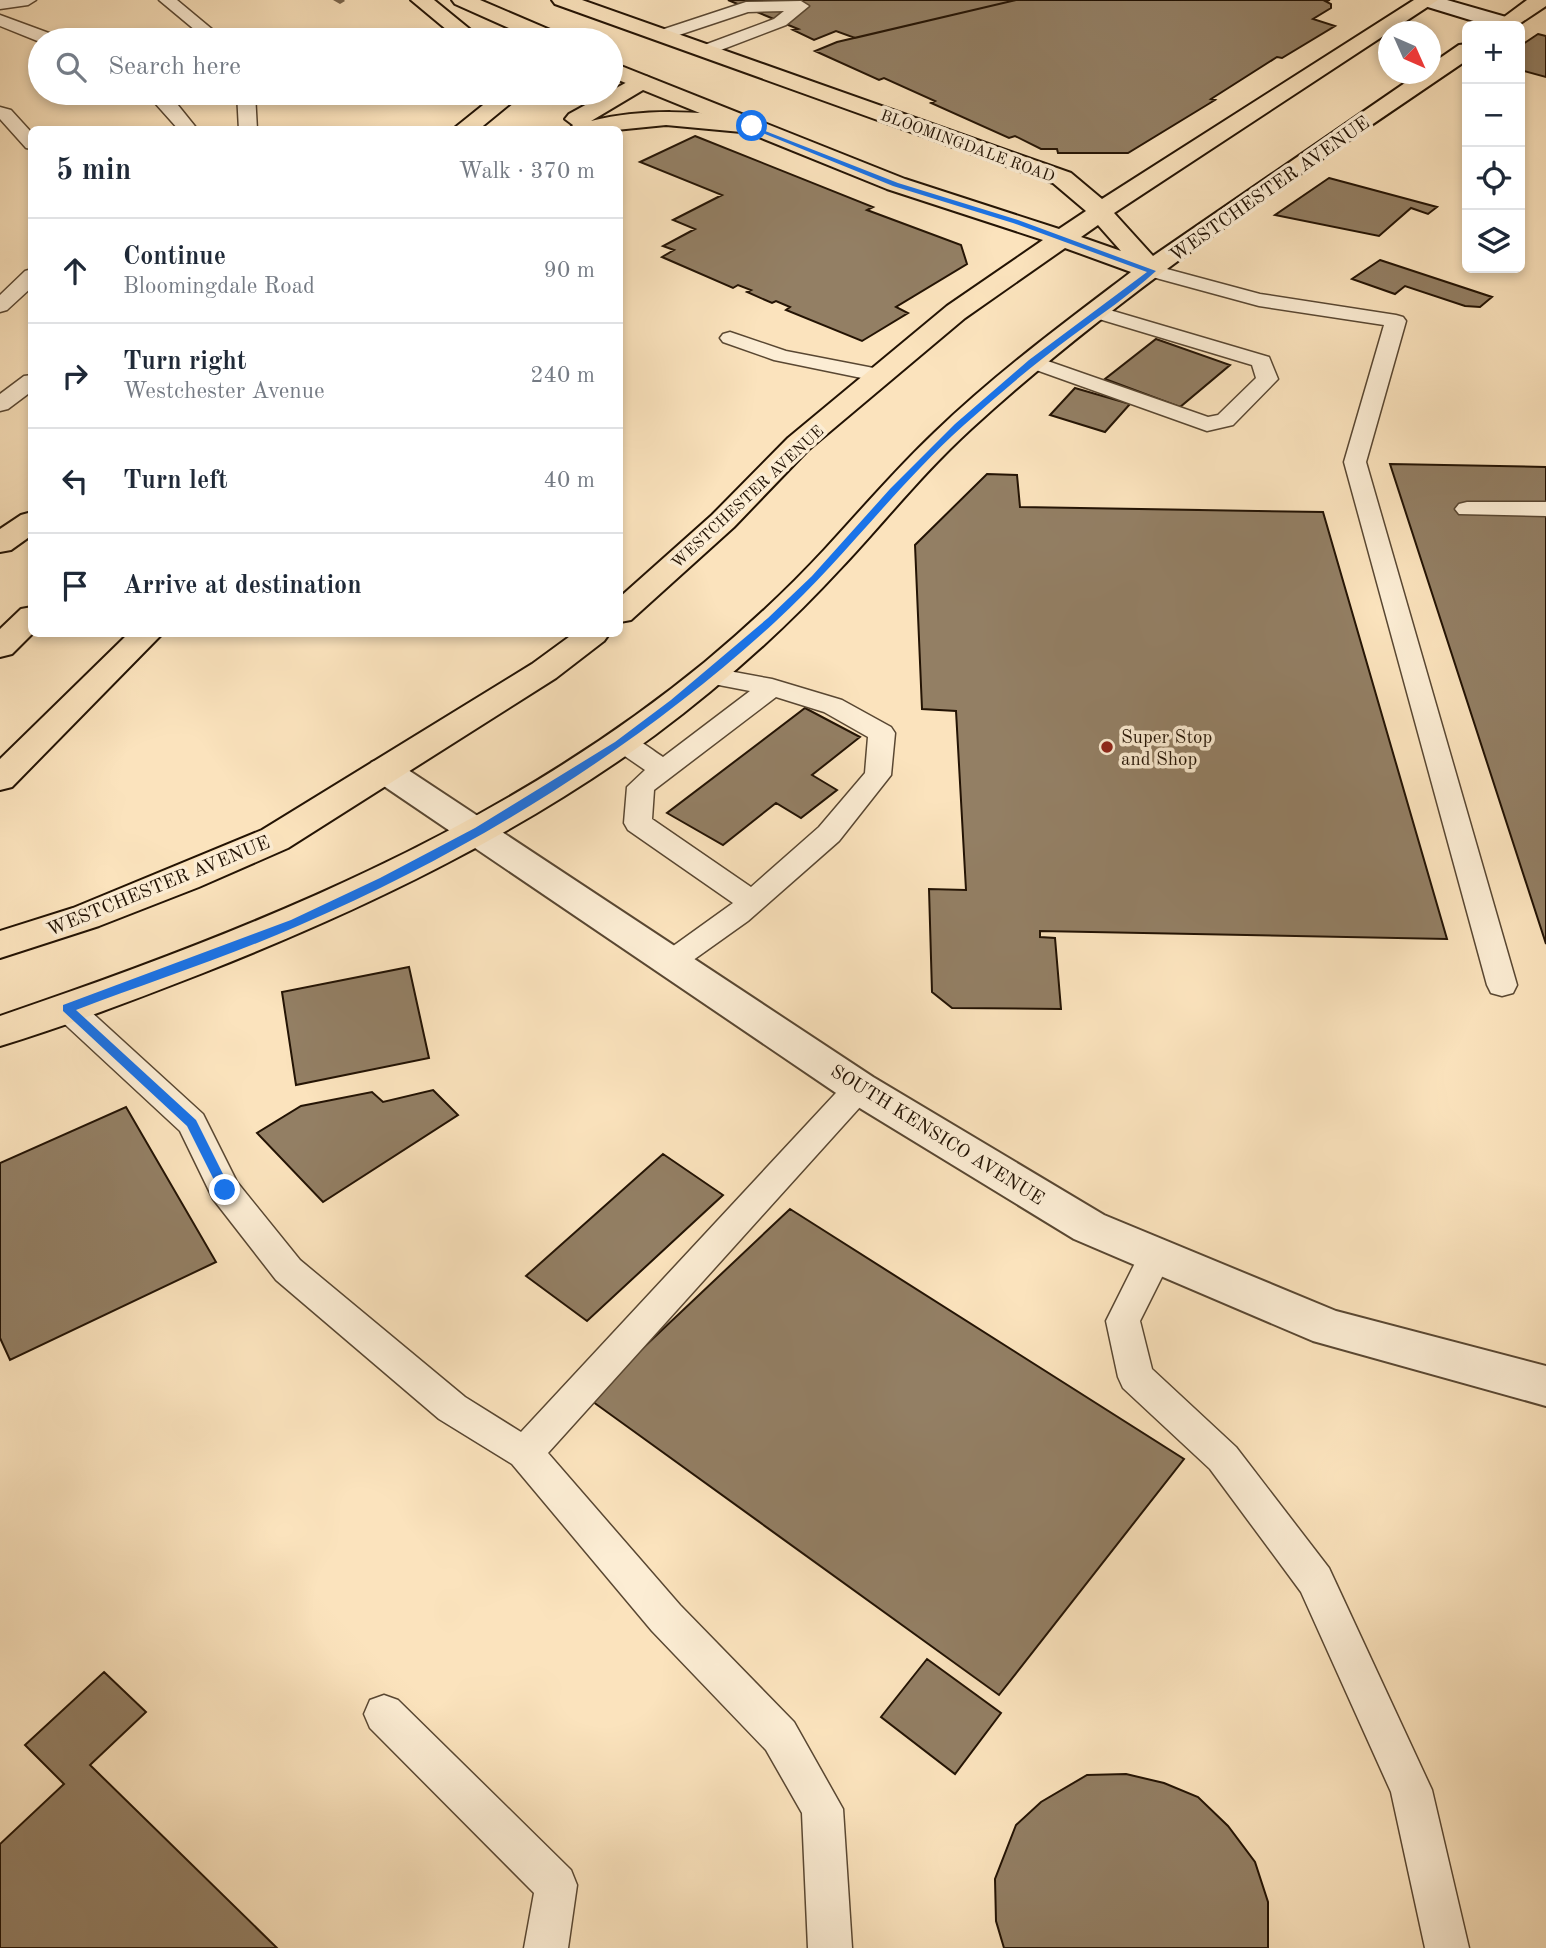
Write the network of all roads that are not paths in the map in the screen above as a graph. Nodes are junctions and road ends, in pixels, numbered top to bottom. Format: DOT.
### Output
graph roads {
  1 [pos="28,0"];
  2 [pos="167,0"];
  3 [pos="421,0"];
  4 [pos="462,0"];
  5 [pos="562,0"];
  6 [pos="1426,0"];
  7 [pos="1492,0"];
  8 [pos="0,4"];
  9 [pos="1534,5"];
  10 [pos="0,20"];
  11 [pos="1491,21"];
  12 [pos="1509,21"];
  13 [pos="202,28"];
  14 [pos="457,28"];
  15 [pos="526,28"];
  16 [pos="28,31"];
  17 [pos="661,36"];
  18 [pos="623,48"];
  19 [pos="705,51"];
  20 [pos="1462,54"];
  21 [pos="623,74"];
  22 [pos="640,82"];
  23 [pos="623,92"];
  24 [pos="166,105"];
  25 [pos="247,105"];
  26 [pos="480,105"];
  27 [pos="496,105"];
  28 [pos="600,105"];
  29 [pos="0,112"];
  30 [pos="185,126"];
  31 [pos="248,126"];
  32 [pos="467,126"];
  33 [pos="467,126"];
  34 [pos="569,126"];
  35 [pos="596,126"];
  36 [pos="752,126"];
  37 [pos="28,140"];
  38 [pos="1100,211"];
  39 [pos="1061,239"];
  40 [pos="1152,271"];
  41 [pos="28,279"];
  42 [pos="0,306"];
  43 [pos="1096,312"];
  44 [pos="730,338"];
  45 [pos="1032,362"];
  46 [pos="881,376"];
  47 [pos="28,384"];
  48 [pos="0,404"];
  49 [pos="1467,509"];
  50 [pos="1546,509"];
  51 [pos="28,524"];
  52 [pos="0,542"];
  53 [pos="623,610"];
  54 [pos="28,619"];
  55 [pos="143,637"];
  56 [pos="589,637"];
  57 [pos="0,647"];
  58 [pos="707,675"];
  59 [pos="772,687"];
  60 [pos="622,741"];
  61 [pos="384,770"];
  62 [pos="663,770"];
  63 [pos="0,779"];
  64 [pos="479,831"];
  65 [pos="752,902"];
  66 [pos="0,946"];
  67 [pos="672,961"];
  68 [pos="1502,985"];
  69 [pos="67,1008"];
  70 [pos="0,1031"];
  71 [pos="859,1088"];
  72 [pos="1155,1257"];
  73 [pos="1546,1386"];
  74 [pos="525,1453"];
  75 [pos="384,1714"];
  76 [pos="547,1948"];
  77 [pos="830,1948"];
  78 [pos="1447,1948"];
  1 -- 8 [label="lane"];
  2 -- 13 [label="lane"];
  3 -- 14 [label="main road"];
  4 -- 15 [label="main road"];
  5 -- 17 [label="main road, BLOOMINGDALE ROAD"];
  6 -- 11 [label="street"];
  6 -- 38 [label="main road, WESTCHESTER AVENUE"];
  7 -- 9 [label="street"];
  9 -- 12 [label="main road"];
  10 -- 16 [label="lane"];
  17 -- 18 [label="main road"];
  17 -- 19 [label="main road, BLOOMINGDALE ROAD"];
  17 -- 19 [label="lane"];
  19 -- 22 [label="main road"];
  19 -- 38 [label="main road, BLOOMINGDALE ROAD"];
  20 -- 40 [label="main road, WESTCHESTER AVENUE"];
  21 -- 22 [label="main road"];
  22 -- 23 [label="main road"];
  22 -- 36 [label="main road"];
  24 -- 30 [label="lane"];
  25 -- 31 [label="lane"];
  26 -- 32 [label="main road"];
  27 -- 33 [label="main road"];
  28 -- 34 [label="main road"];
  29 -- 37 [label="lane"];
  35 -- 36 [label="main road"];
  36 -- 39 [label="main road"];
  38 -- 39 [label="main road, WESTCHESTER AVENUE"];
  38 -- 40 [label="main road, BLOOMINGDALE ROAD"];
  39 -- 40 [label="main road"];
  39 -- 46 [label="main road, WESTCHESTER AVENUE"];
  40 -- 43 [label="main road, WESTCHESTER AVENUE"];
  40 -- 68 [label="lane"];
  41 -- 42 [label="lane"];
  43 -- 45 [label="main road, WESTCHESTER AVENUE"];
  43 -- 45 [label="lane"];
  44 -- 46 [label="lane"];
  45 -- 58 [label="main road, WESTCHESTER AVENUE"];
  46 -- 53 [label="main road, WESTCHESTER AVENUE"];
  47 -- 48 [label="lane"];
  49 -- 50 [label="lane"];
  51 -- 52 [label="main road"];
  54 -- 57 [label="main road"];
  55 -- 63 [label="main road"];
  56 -- 61 [label="main road, WESTCHESTER AVENUE"];
  58 -- 59 [label="lane"];
  58 -- 60 [label="main road, WESTCHESTER AVENUE"];
  59 -- 62 [label="lane"];
  59 -- 65 [label="lane"];
  60 -- 62 [label="lane"];
  60 -- 64 [label="main road, WESTCHESTER AVENUE"];
  61 -- 64 [label="street, SOUTH KENSICO AVENUE"];
  61 -- 66 [label="main road, WESTCHESTER AVENUE"];
  62 -- 65 [label="lane"];
  64 -- 67 [label="street, SOUTH KENSICO AVENUE"];
  64 -- 69 [label="main road, WESTCHESTER AVENUE"];
  65 -- 67 [label="lane"];
  67 -- 71 [label="street, SOUTH KENSICO AVENUE"];
  69 -- 70 [label="main road, WESTCHESTER AVENUE"];
  69 -- 74 [label="lane"];
  71 -- 72 [label="street, SOUTH KENSICO AVENUE"];
  71 -- 74 [label="lane"];
  72 -- 73 [label="street, SOUTH KENSICO AVENUE"];
  72 -- 78 [label="lane"];
  74 -- 77 [label="lane"];
  75 -- 76 [label="lane"];
}
